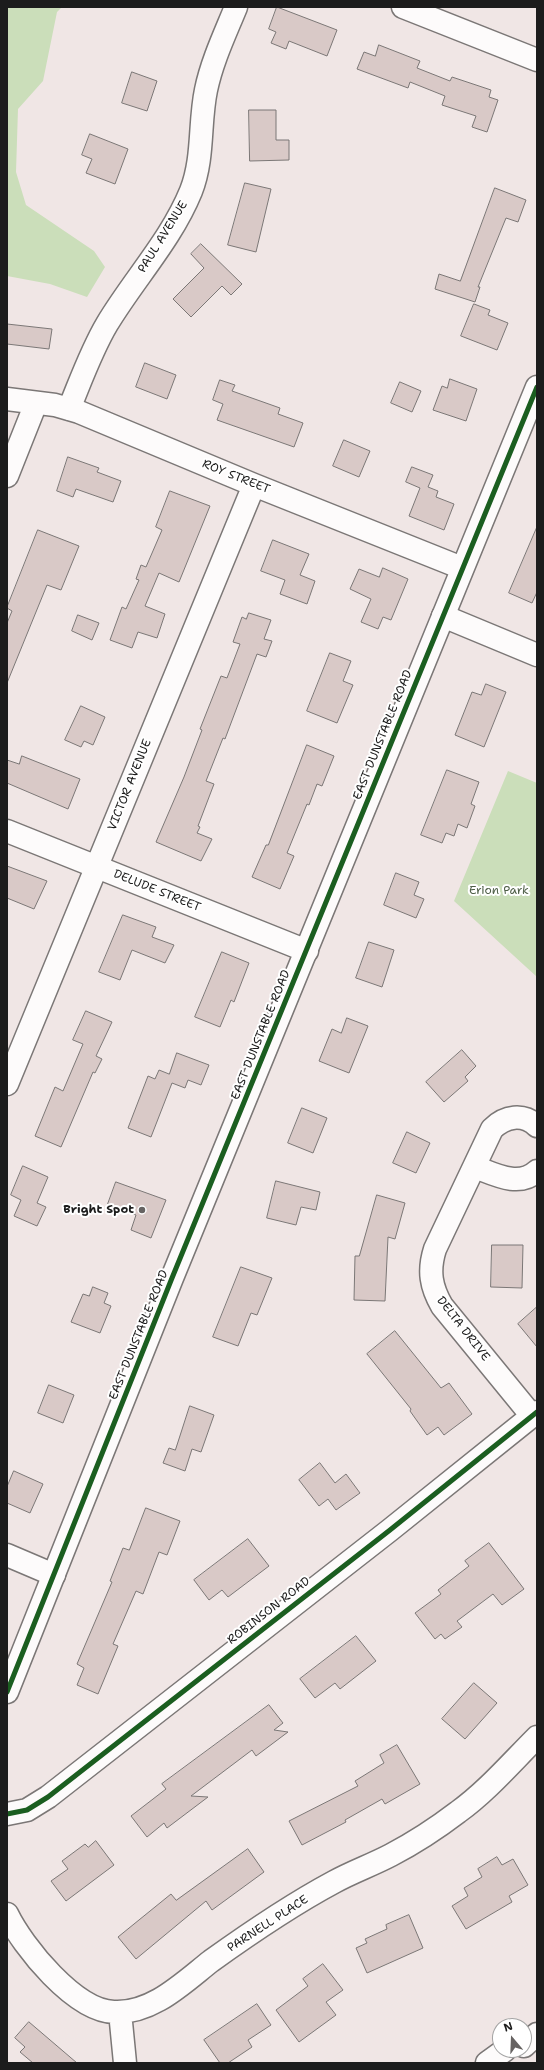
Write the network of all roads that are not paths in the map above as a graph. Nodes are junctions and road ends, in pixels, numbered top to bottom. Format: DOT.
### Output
graph roads {
  1 [pos="236,7"];
  2 [pos="403,7"];
  3 [pos="440,14"];
  4 [pos="537,60"];
  5 [pos="537,387"];
  6 [pos="7,399"];
  7 [pos="36,403"];
  8 [pos="69,409"];
  9 [pos="7,476"];
  10 [pos="254,485"];
  11 [pos="462,568"];
  12 [pos="443,616"];
  13 [pos="537,655"];
  14 [pos="7,831"];
  15 [pos="96,867"];
  16 [pos="307,951"];
  17 [pos="7,1084"];
  18 [pos="537,1126"];
  19 [pos="475,1167"];
  20 [pos="537,1171"];
  21 [pos="535,1414"];
  22 [pos="7,1555"];
  23 [pos="54,1575"];
  24 [pos="7,1692"];
  25 [pos="537,1737"];
  26 [pos="7,1814"];
  27 [pos="7,1914"];
  28 [pos="120,2012"];
  29 [pos="125,2063"];
  1 -- 8 [label="main road, PAUL AVENUE"];
  2 -- 3 [label="main road"];
  3 -- 4 [label="main road"];
  5 -- 11 [label="main road, EAST DUNSTABLE ROAD"];
  6 -- 7 [label="main road, ROY STREET"];
  7 -- 8 [label="main road, ROY STREET"];
  7 -- 9 [label="main road"];
  8 -- 10 [label="main road, ROY STREET"];
  10 -- 11 [label="main road, ROY STREET"];
  10 -- 15 [label="main road, VICTOR AVENUE"];
  11 -- 12 [label="main road, EAST DUNSTABLE ROAD"];
  12 -- 13 [label="main road"];
  12 -- 16 [label="main road, EAST DUNSTABLE ROAD"];
  14 -- 15 [label="main road, DELUDE STREET"];
  15 -- 16 [label="main road, DELUDE STREET"];
  15 -- 17 [label="main road, VICTOR AVENUE"];
  16 -- 23 [label="main road, EAST DUNSTABLE ROAD"];
  18 -- 19 [label="main road, DELTA DRIVE"];
  19 -- 20 [label="main road"];
  19 -- 21 [label="main road, DELTA DRIVE"];
  21 -- 26 [label="main road, ROBINSON ROAD"];
  22 -- 23 [label="main road"];
  23 -- 24 [label="main road, EAST DUNSTABLE ROAD"];
  25 -- 28 [label="main road, PARNELL PLACE"];
  27 -- 28 [label="main road, PARNELL PLACE"];
  28 -- 29 [label="main road"];
}
